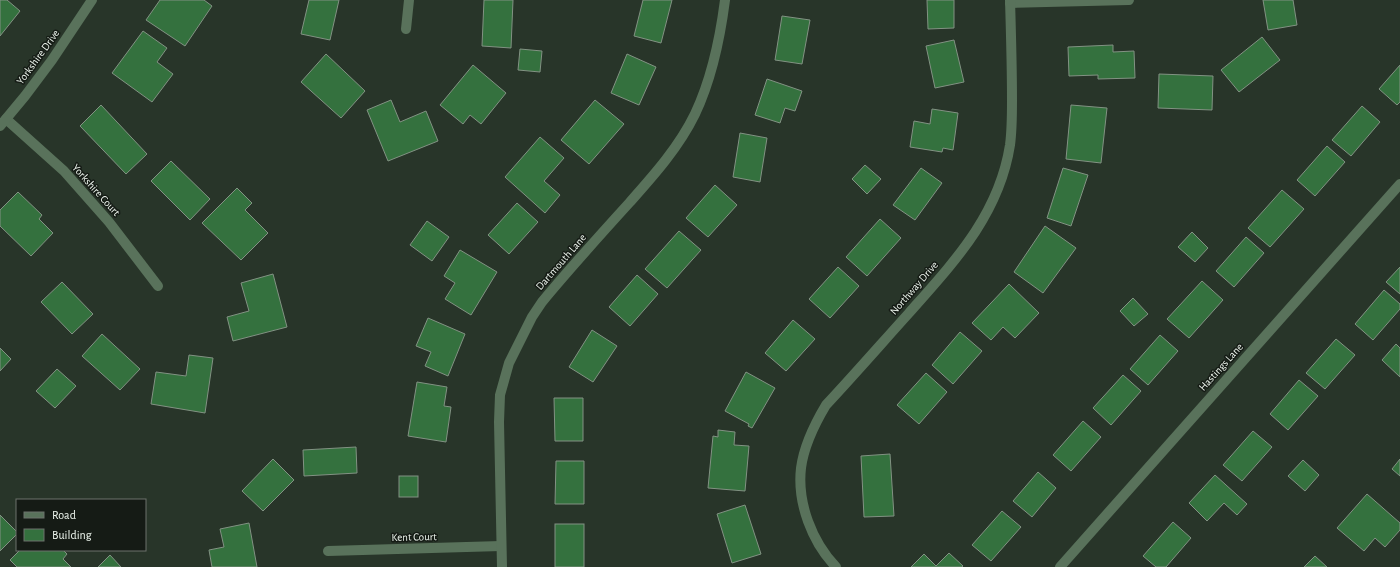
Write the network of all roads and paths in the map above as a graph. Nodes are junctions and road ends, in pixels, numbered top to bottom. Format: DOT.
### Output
graph roads {
  1 [pos="92,0"];
  2 [pos="409,0"];
  3 [pos="725,0"];
  4 [pos="1129,0"];
  5 [pos="1010,2"];
  6 [pos="406,29"];
  7 [pos="3,122"];
  8 [pos="1400,184"];
  9 [pos="158,286"];
  10 [pos="500,546"];
  11 [pos="328,551"];
  12 [pos="502,567"];
  13 [pos="836,567"];
  14 [pos="1060,567"];
  1 -- 7 [label="street, Yorkshire Drive"];
  2 -- 6 [label="street"];
  3 -- 10 [label="street, Dartmouth Lane"];
  4 -- 5 [label="street"];
  5 -- 13 [label="street, Northway Drive"];
  7 -- 9 [label="street, Yorkshire Court"];
  8 -- 14 [label="street, Hastings Lane"];
  10 -- 11 [label="street, Kent Court"];
  10 -- 12 [label="street, Dartmouth Lane"];
}
